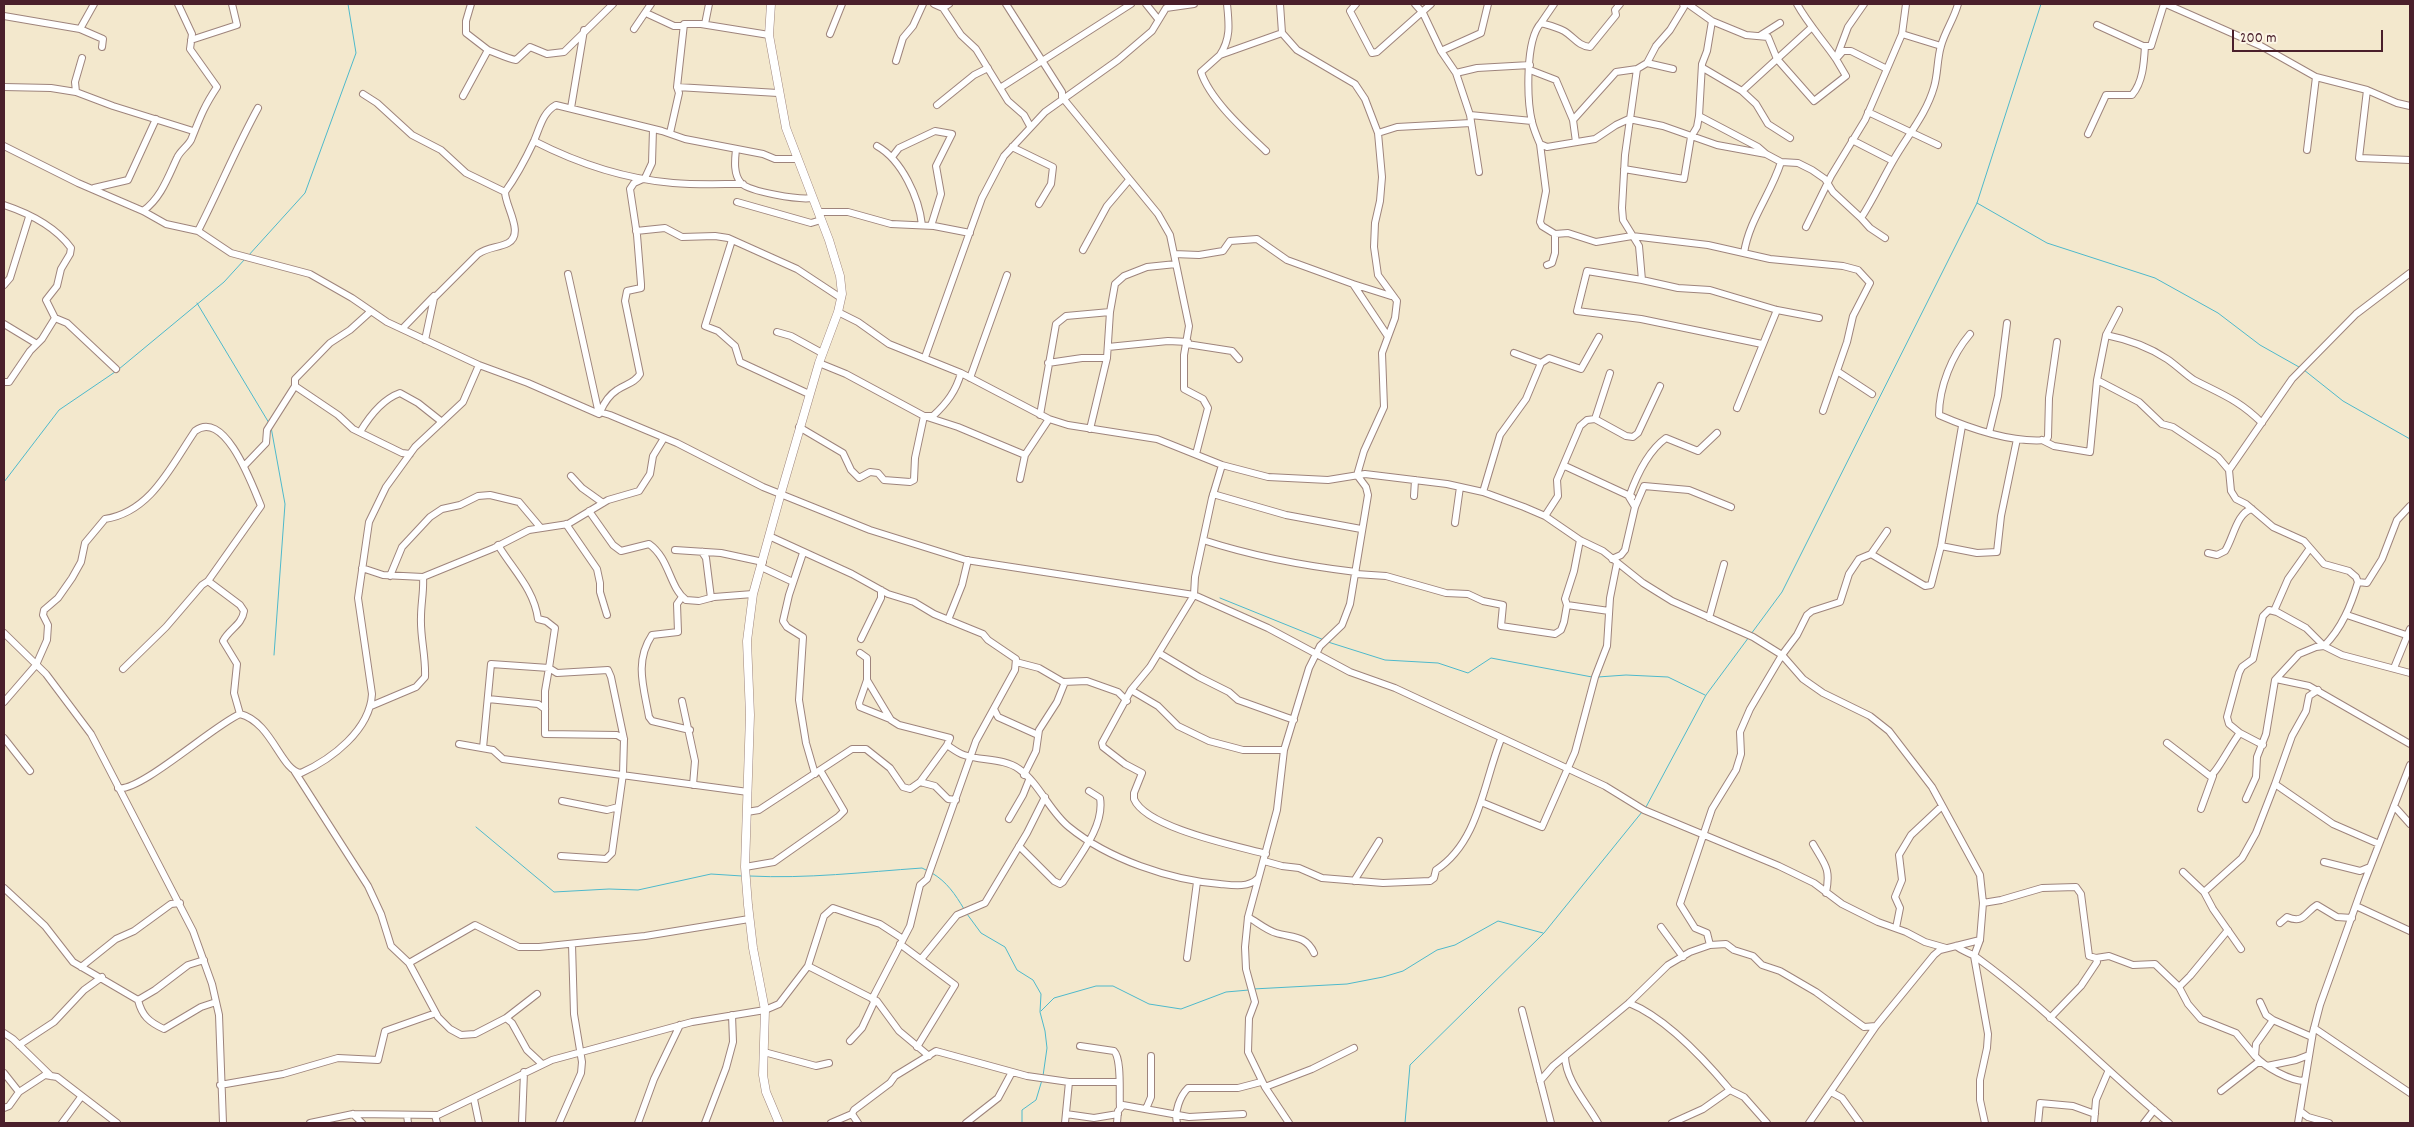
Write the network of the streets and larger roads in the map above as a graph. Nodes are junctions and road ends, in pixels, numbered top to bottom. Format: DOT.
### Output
graph roads {
  1 [pos="94,4"];
  2 [pos="178,4"];
  3 [pos="232,4"];
  4 [pos="471,4"];
  5 [pos="613,4"];
  6 [pos="651,4"];
  7 [pos="709,4"];
  8 [pos="771,4"];
  9 [pos="842,4"];
  10 [pos="923,4"];
  11 [pos="934,4"];
  12 [pos="1131,4"];
  13 [pos="1146,4"];
  14 [pos="1194,4"];
  15 [pos="1227,4"];
  16 [pos="1280,4"];
  17 [pos="1356,4"];
  18 [pos="1415,4"];
  19 [pos="1431,4"];
  20 [pos="1488,4"];
  21 [pos="1554,4"];
  22 [pos="1620,4"];
  23 [pos="1684,4"];
  24 [pos="1688,4"];
  25 [pos="1797,4"];
  26 [pos="1864,4"];
  27 [pos="1906,4"];
  28 [pos="1958,4"];
  29 [pos="2165,4"];
  30 [pos="1009,5"];
  31 [pos="946,6"];
  32 [pos="646,13"];
  33 [pos="1423,13"];
  34 [pos="4,16"];
  35 [pos="1158,19"];
  36 [pos="1712,21"];
  37 [pos="1541,23"];
  38 [pos="1780,23"];
  39 [pos="705,24"];
  40 [pos="2097,25"];
  41 [pos="683,26"];
  42 [pos="634,28"];
  43 [pos="1812,28"];
  44 [pos="80,29"];
  45 [pos="584,30"];
  46 [pos="1282,33"];
  47 [pos="830,34"];
  48 [pos="1902,34"];
  49 [pos="769,35"];
  50 [pos="1761,35"];
  51 [pos="191,40"];
  52 [pos="1941,46"];
  53 [pos="2145,46"];
  54 [pos="102,47"];
  55 [pos="488,50"];
  56 [pos="1441,51"];
  57 [pos="1220,55"];
  58 [pos="82,58"];
  59 [pos="1836,58"];
  60 [pos="1043,59"];
  61 [pos="1777,60"];
  62 [pos="896,61"];
  63 [pos="1648,63"];
  64 [pos="1530,67"];
  65 [pos="988,68"];
  66 [pos="1703,68"];
  67 [pos="1887,68"];
  68 [pos="1637,69"];
  69 [pos="1673,70"];
  70 [pos="1456,73"];
  71 [pos="2316,77"];
  72 [pos="4,87"];
  73 [pos="677,88"];
  74 [pos="1000,88"];
  75 [pos="2367,90"];
  76 [pos="1742,91"];
  77 [pos="76,92"];
  78 [pos="778,93"];
  79 [pos="363,94"];
  80 [pos="1064,94"];
  81 [pos="463,96"];
  82 [pos="937,105"];
  83 [pos="2410,106"];
  84 [pos="258,108"];
  85 [pos="571,108"];
  86 [pos="1868,112"];
  87 [pos="1470,115"];
  88 [pos="1699,116"];
  89 [pos="156,119"];
  90 [pos="1629,119"];
  91 [pos="1573,120"];
  92 [pos="1532,121"];
  93 [pos="1471,123"];
  94 [pos="1030,126"];
  95 [pos="653,130"];
  96 [pos="193,132"];
  97 [pos="1912,132"];
  98 [pos="670,133"];
  99 [pos="1378,133"];
  100 [pos="2088,134"];
  101 [pos="1691,137"];
  102 [pos="1790,138"];
  103 [pos="1852,140"];
  104 [pos="534,141"];
  105 [pos="1576,142"];
  106 [pos="1540,144"];
  107 [pos="1938,145"];
  108 [pos="4,146"];
  109 [pos="877,146"];
  110 [pos="1012,147"];
  111 [pos="736,149"];
  112 [pos="2307,150"];
  113 [pos="1266,152"];
  114 [pos="1766,154"];
  115 [pos="892,157"];
  116 [pos="796,159"];
  117 [pos="2410,160"];
  118 [pos="1893,161"];
  119 [pos="1781,162"];
  120 [pos="1624,169"];
  121 [pos="1479,172"];
  122 [pos="645,178"];
  123 [pos="1129,180"];
  124 [pos="1827,183"];
  125 [pos="743,184"];
  126 [pos="92,188"];
  127 [pos="505,192"];
  128 [pos="812,198"];
  129 [pos="737,202"];
  130 [pos="1039,204"];
  131 [pos="4,205"];
  132 [pos="143,211"];
  133 [pos="818,212"];
  134 [pos="30,217"];
  135 [pos="1861,218"];
  136 [pos="821,220"];
  137 [pos="922,225"];
  138 [pos="931,226"];
  139 [pos="1806,227"];
  140 [pos="198,231"];
  141 [pos="636,231"];
  142 [pos="970,233"];
  143 [pos="1555,234"];
  144 [pos="1632,236"];
  145 [pos="1885,238"];
  146 [pos="732,240"];
  147 [pos="1083,250"];
  148 [pos="1744,253"];
  149 [pos="1174,254"];
  150 [pos="1176,264"];
  151 [pos="1547,265"];
  152 [pos="2410,273"];
  153 [pos="568,274"];
  154 [pos="1007,275"];
  155 [pos="1642,280"];
  156 [pos="1353,284"];
  157 [pos="4,285"];
  158 [pos="436,294"];
  159 [pos="1392,297"];
  160 [pos="841,298"];
  161 [pos="1777,310"];
  162 [pos="2119,310"];
  163 [pos="370,312"];
  164 [pos="838,312"];
  165 [pos="1110,312"];
  166 [pos="55,318"];
  167 [pos="1819,318"];
  168 [pos="2007,322"];
  169 [pos="4,324"];
  170 [pos="402,329"];
  171 [pos="777,332"];
  172 [pos="1970,334"];
  173 [pos="1387,335"];
  174 [pos="2106,335"];
  175 [pos="1599,337"];
  176 [pos="424,340"];
  177 [pos="2057,342"];
  178 [pos="1188,343"];
  179 [pos="37,344"];
  180 [pos="1762,344"];
  181 [pos="1108,347"];
  182 [pos="822,353"];
  183 [pos="1514,353"];
  184 [pos="925,356"];
  185 [pos="1107,358"];
  186 [pos="1239,359"];
  187 [pos="819,363"];
  188 [pos="1048,363"];
  189 [pos="1541,363"];
  190 [pos="479,365"];
  191 [pos="116,369"];
  192 [pos="1837,371"];
  193 [pos="961,373"];
  194 [pos="1610,373"];
  195 [pos="970,378"];
  196 [pos="2097,380"];
  197 [pos="4,382"];
  198 [pos="295,386"];
  199 [pos="1660,386"];
  200 [pos="809,394"];
  201 [pos="1872,394"];
  202 [pos="1737,408"];
  203 [pos="1823,411"];
  204 [pos="599,413"];
  205 [pos="1040,415"];
  206 [pos="924,416"];
  207 [pos="1049,419"];
  208 [pos="1595,419"];
  209 [pos="442,422"];
  210 [pos="2262,423"];
  211 [pos="1962,426"];
  212 [pos="800,427"];
  213 [pos="1090,429"];
  214 [pos="360,432"];
  215 [pos="1989,432"];
  216 [pos="1717,433"];
  217 [pos="664,438"];
  218 [pos="2017,439"];
  219 [pos="2042,440"];
  220 [pos="410,454"];
  221 [pos="1196,454"];
  222 [pos="1025,455"];
  223 [pos="244,465"];
  224 [pos="1222,465"];
  225 [pos="1565,466"];
  226 [pos="2229,470"];
  227 [pos="1357,475"];
  228 [pos="571,476"];
  229 [pos="1020,479"];
  230 [pos="1415,480"];
  231 [pos="1460,487"];
  232 [pos="1483,492"];
  233 [pos="781,493"];
  234 [pos="1214,494"];
  235 [pos="1414,496"];
  236 [pos="1629,497"];
  237 [pos="1638,499"];
  238 [pos="603,503"];
  239 [pos="2410,506"];
  240 [pos="1635,507"];
  241 [pos="1731,508"];
  242 [pos="2252,509"];
  243 [pos="589,511"];
  244 [pos="1545,516"];
  245 [pos="1455,522"];
  246 [pos="566,524"];
  247 [pos="540,528"];
  248 [pos="1361,529"];
  249 [pos="1887,531"];
  250 [pos="769,536"];
  251 [pos="1203,540"];
  252 [pos="1580,540"];
  253 [pos="498,545"];
  254 [pos="1940,546"];
  255 [pos="2310,548"];
  256 [pos="675,550"];
  257 [pos="702,552"];
  258 [pos="803,553"];
  259 [pos="2208,553"];
  260 [pos="1871,554"];
  261 [pos="968,560"];
  262 [pos="1615,561"];
  263 [pos="762,564"];
  264 [pos="1724,564"];
  265 [pos="362,568"];
  266 [pos="1356,573"];
  267 [pos="390,576"];
  268 [pos="423,577"];
  269 [pos="208,581"];
  270 [pos="793,582"];
  271 [pos="2358,582"];
  272 [pos="881,590"];
  273 [pos="753,594"];
  274 [pos="1194,595"];
  275 [pos="682,597"];
  276 [pos="711,598"];
  277 [pos="1568,605"];
  278 [pos="1609,611"];
  279 [pos="2274,611"];
  280 [pos="607,615"];
  281 [pos="2346,615"];
  282 [pos="1709,618"];
  283 [pos="948,620"];
  284 [pos="2410,629"];
  285 [pos="4,633"];
  286 [pos="2409,636"];
  287 [pos="861,639"];
  288 [pos="2324,646"];
  289 [pos="860,653"];
  290 [pos="1159,653"];
  291 [pos="1315,653"];
  292 [pos="1782,655"];
  293 [pos="1016,662"];
  294 [pos="36,665"];
  295 [pos="549,668"];
  296 [pos="2394,668"];
  297 [pos="123,669"];
  298 [pos="2410,673"];
  299 [pos="2276,679"];
  300 [pos="867,680"];
  301 [pos="1065,682"];
  302 [pos="1131,690"];
  303 [pos="2318,690"];
  304 [pos="488,698"];
  305 [pos="682,701"];
  306 [pos="1127,701"];
  307 [pos="4,702"];
  308 [pos="371,706"];
  309 [pos="994,709"];
  310 [pos="545,710"];
  311 [pos="240,714"];
  312 [pos="891,720"];
  313 [pos="1294,720"];
  314 [pos="690,730"];
  315 [pos="2240,733"];
  316 [pos="1038,735"];
  317 [pos="4,738"];
  318 [pos="1501,738"];
  319 [pos="624,739"];
  320 [pos="2167,743"];
  321 [pos="459,744"];
  322 [pos="2410,744"];
  323 [pos="2263,745"];
  324 [pos="947,746"];
  325 [pos="483,748"];
  326 [pos="1284,750"];
  327 [pos="972,757"];
  328 [pos="2410,765"];
  329 [pos="1567,769"];
  330 [pos="30,771"];
  331 [pos="295,772"];
  332 [pos="818,772"];
  333 [pos="624,774"];
  334 [pos="2213,776"];
  335 [pos="1026,778"];
  336 [pos="920,782"];
  337 [pos="2275,784"];
  338 [pos="693,785"];
  339 [pos="121,789"];
  340 [pos="1089,791"];
  341 [pos="748,792"];
  342 [pos="1045,797"];
  343 [pos="2246,799"];
  344 [pos="956,800"];
  345 [pos="562,801"];
  346 [pos="1481,802"];
  347 [pos="1942,806"];
  348 [pos="2394,806"];
  349 [pos="618,807"];
  350 [pos="2201,810"];
  351 [pos="747,812"];
  352 [pos="2398,814"];
  353 [pos="2391,815"];
  354 [pos="1008,819"];
  355 [pos="2410,824"];
  356 [pos="1703,833"];
  357 [pos="1089,840"];
  358 [pos="1379,841"];
  359 [pos="1812,844"];
  360 [pos="2379,844"];
  361 [pos="1019,846"];
  362 [pos="561,856"];
  363 [pos="1265,857"];
  364 [pos="2324,862"];
  365 [pos="2370,868"];
  366 [pos="746,869"];
  367 [pos="2183,872"];
  368 [pos="1257,879"];
  369 [pos="1354,881"];
  370 [pos="1197,882"];
  371 [pos="4,888"];
  372 [pos="2204,892"];
  373 [pos="1826,893"];
  374 [pos="180,903"];
  375 [pos="1983,903"];
  376 [pos="2356,906"];
  377 [pos="1248,917"];
  378 [pos="2352,918"];
  379 [pos="749,919"];
  380 [pos="2280,923"];
  381 [pos="1661,927"];
  382 [pos="1896,928"];
  383 [pos="2228,930"];
  384 [pos="2410,931"];
  385 [pos="1980,940"];
  386 [pos="902,942"];
  387 [pos="572,944"];
  388 [pos="1710,945"];
  389 [pos="1956,946"];
  390 [pos="1946,948"];
  391 [pos="2241,949"];
  392 [pos="1314,953"];
  393 [pos="1683,956"];
  394 [pos="1974,956"];
  395 [pos="922,958"];
  396 [pos="1187,958"];
  397 [pos="2096,958"];
  398 [pos="204,960"];
  399 [pos="409,963"];
  400 [pos="808,966"];
  401 [pos="81,967"];
  402 [pos="102,977"];
  403 [pos="2179,987"];
  404 [pos="538,994"];
  405 [pos="873,999"];
  406 [pos="138,1000"];
  407 [pos="216,1002"];
  408 [pos="2260,1002"];
  409 [pos="1629,1004"];
  410 [pos="765,1010"];
  411 [pos="1522,1010"];
  412 [pos="436,1013"];
  413 [pos="732,1015"];
  414 [pos="506,1018"];
  415 [pos="2050,1018"];
  416 [pos="2273,1020"];
  417 [pos="680,1025"];
  418 [pos="1876,1026"];
  419 [pos="2314,1028"];
  420 [pos="4,1034"];
  421 [pos="2312,1037"];
  422 [pos="850,1041"];
  423 [pos="19,1045"];
  424 [pos="1080,1046"];
  425 [pos="917,1047"];
  426 [pos="1354,1048"];
  427 [pos="582,1052"];
  428 [pos="764,1052"];
  429 [pos="2309,1055"];
  430 [pos="930,1056"];
  431 [pos="1151,1056"];
  432 [pos="2255,1056"];
  433 [pos="1565,1057"];
  434 [pos="829,1063"];
  435 [pos="542,1064"];
  436 [pos="2264,1064"];
  437 [pos="524,1072"];
  438 [pos="1012,1072"];
  439 [pos="2108,1072"];
  440 [pos="4,1073"];
  441 [pos="51,1076"];
  442 [pos="1540,1081"];
  443 [pos="2305,1081"];
  444 [pos="1069,1082"];
  445 [pos="1119,1082"];
  446 [pos="1263,1084"];
  447 [pos="220,1085"];
  448 [pos="1730,1090"];
  449 [pos="2222,1091"];
  450 [pos="20,1092"];
  451 [pos="1831,1092"];
  452 [pos="2410,1093"];
  453 [pos="81,1097"];
  454 [pos="474,1099"];
  455 [pos="4,1108"];
  456 [pos="1146,1109"];
  457 [pos="2154,1110"];
  458 [pos="1119,1111"];
  459 [pos="2300,1111"];
  460 [pos="353,1114"];
  461 [pos="852,1114"];
  462 [pos="1066,1114"];
  463 [pos="1243,1114"];
  464 [pos="2095,1114"];
  465 [pos="407,1115"];
  466 [pos="435,1115"];
  467 [pos="1175,1116"];
  468 [pos="62,1123"];
  469 [pos="117,1123"];
  470 [pos="223,1123"];
  471 [pos="310,1123"];
  472 [pos="362,1123"];
  473 [pos="408,1123"];
  474 [pos="436,1123"];
  475 [pos="479,1123"];
  476 [pos="522,1123"];
  477 [pos="559,1123"];
  478 [pos="638,1123"];
  479 [pos="705,1123"];
  480 [pos="779,1123"];
  481 [pos="831,1123"];
  482 [pos="858,1123"];
  483 [pos="966,1123"];
  484 [pos="1065,1123"];
  485 [pos="1117,1123"];
  486 [pos="1177,1123"];
  487 [pos="1290,1123"];
  488 [pos="1551,1123"];
  489 [pos="1598,1123"];
  490 [pos="1672,1123"];
  491 [pos="1767,1123"];
  492 [pos="1810,1123"];
  493 [pos="1860,1123"];
  494 [pos="1985,1123"];
  495 [pos="2038,1123"];
  496 [pos="2094,1123"];
  497 [pos="2144,1123"];
  498 [pos="2169,1123"];
  499 [pos="2298,1123"];
  500 [pos="2329,1123"];
  1 -- 44 [label="street"];
  2 -- 51 [label="street"];
  3 -- 51 [label="street"];
  4 -- 55 [label="street"];
  5 -- 45 [label="street"];
  6 -- 32 [label="street"];
  7 -- 39 [label="street"];
  8 -- 49 [label="street"];
  9 -- 47 [label="street"];
  10 -- 62 [label="street"];
  11 -- 31 [label="street"];
  12 -- 60 [label="street"];
  13 -- 35 [label="street"];
  14 -- 35 [label="street"];
  15 -- 57 [label="street"];
  16 -- 46 [label="street"];
  17 -- 33 [label="street"];
  18 -- 33 [label="street"];
  19 -- 33 [label="street"];
  20 -- 56 [label="street"];
  21 -- 37 [label="street"];
  22 -- 37 [label="street"];
  23 -- 63 [label="street"];
  24 -- 36 [label="street"];
  25 -- 43 [label="street"];
  26 -- 59 [label="street"];
  27 -- 48 [label="street"];
  28 -- 52 [label="street"];
  29 -- 53 [label="street"];
  29 -- 71 [label="street"];
  30 -- 60 [label="street"];
  31 -- 65 [label="street"];
  32 -- 41 [label="street"];
  32 -- 42 [label="street"];
  33 -- 56 [label="street"];
  34 -- 44 [label="street"];
  35 -- 80 [label="street"];
  36 -- 50 [label="street"];
  36 -- 66 [label="street"];
  37 -- 64 [label="street"];
  38 -- 50 [label="street"];
  39 -- 41 [label="street"];
  39 -- 49 [label="street"];
  40 -- 53 [label="street"];
  41 -- 73 [label="street"];
  43 -- 59 [label="street"];
  43 -- 61 [label="street"];
  44 -- 54 [label="street"];
  45 -- 55 [label="street"];
  45 -- 85 [label="street"];
  46 -- 57 [label="street"];
  46 -- 99 [label="street"];
  48 -- 52 [label="street"];
  48 -- 67 [label="street"];
  49 -- 78 [label="street"];
  50 -- 61 [label="street"];
  51 -- 96 [label="street"];
  52 -- 97 [label="street"];
  53 -- 100 [label="street"];
  55 -- 81 [label="street"];
  56 -- 70 [label="street"];
  57 -- 113 [label="street"];
  58 -- 77 [label="street"];
  59 -- 61 [label="street"];
  59 -- 67 [label="street"];
  60 -- 74 [label="street"];
  60 -- 80 [label="street"];
  61 -- 76 [label="street"];
  63 -- 68 [label="street"];
  63 -- 69 [label="street"];
  64 -- 70 [label="street"];
  64 -- 91 [label="street"];
  64 -- 92 [label="street"];
  65 -- 74 [label="street"];
  65 -- 82 [label="street"];
  66 -- 76 [label="street"];
  66 -- 88 [label="street"];
  67 -- 86 [label="street"];
  68 -- 90 [label="street"];
  68 -- 91 [label="street"];
  70 -- 87 [label="street"];
  71 -- 75 [label="street"];
  71 -- 112 [label="street"];
  72 -- 77 [label="street"];
  73 -- 78 [label="street"];
  73 -- 98 [label="street"];
  74 -- 94 [label="street"];
  75 -- 83 [label="street"];
  75 -- 117 [label="street"];
  76 -- 102 [label="street"];
  77 -- 89 [label="street"];
  78 -- 116 [label="street"];
  79 -- 127 [label="street"];
  80 -- 94 [label="street"];
  80 -- 123 [label="street"];
  84 -- 140 [label="street"];
  85 -- 95 [label="street"];
  85 -- 104 [label="street"];
  86 -- 97 [label="street"];
  86 -- 103 [label="street"];
  87 -- 92 [label="street"];
  87 -- 93 [label="street"];
  88 -- 101 [label="street"];
  88 -- 114 [label="street"];
  89 -- 96 [label="street"];
  89 -- 126 [label="street"];
  90 -- 101 [label="street"];
  90 -- 105 [label="street"];
  90 -- 120 [label="street"];
  91 -- 105 [label="street"];
  92 -- 106 [label="street"];
  93 -- 99 [label="street"];
  93 -- 121 [label="street"];
  94 -- 110 [label="street"];
  95 -- 98 [label="street"];
  95 -- 122 [label="street"];
  96 -- 132 [label="street"];
  97 -- 107 [label="street"];
  97 -- 118 [label="street"];
  98 -- 111 [label="street"];
  99 -- 159 [label="street"];
  101 -- 114 [label="street"];
  101 -- 120 [label="street"];
  103 -- 118 [label="street"];
  103 -- 124 [label="street"];
  104 -- 122 [label="street"];
  104 -- 127 [label="street"];
  105 -- 106 [label="street"];
  106 -- 143 [label="street"];
  108 -- 126 [label="street"];
  109 -- 115 [label="street"];
  110 -- 130 [label="street"];
  110 -- 142 [label="street"];
  111 -- 116 [label="street"];
  111 -- 125 [label="street"];
  114 -- 119 [label="street"];
  115 -- 137 [label="street"];
  115 -- 138 [label="street"];
  116 -- 128 [label="street"];
  118 -- 135 [label="street"];
  119 -- 124 [label="street"];
  119 -- 148 [label="street"];
  120 -- 144 [label="street"];
  122 -- 125 [label="street"];
  122 -- 141 [label="street"];
  123 -- 147 [label="street"];
  123 -- 149 [label="street"];
  124 -- 135 [label="street"];
  124 -- 139 [label="street"];
  125 -- 128 [label="street"];
  126 -- 132 [label="street"];
  127 -- 158 [label="street"];
  128 -- 133 [label="street"];
  129 -- 136 [label="street"];
  131 -- 134 [label="street"];
  132 -- 140 [label="street"];
  133 -- 136 [label="street"];
  133 -- 137 [label="street"];
  134 -- 157 [label="street"];
  134 -- 166 [label="street"];
  135 -- 145 [label="street"];
  136 -- 160 [label="street"];
  137 -- 138 [label="street"];
  138 -- 142 [label="street"];
  140 -- 163 [label="street"];
  141 -- 146 [label="street"];
  141 -- 204 [label="street"];
  142 -- 184 [label="street"];
  143 -- 144 [label="street"];
  143 -- 151 [label="street"];
  144 -- 148 [label="street"];
  144 -- 155 [label="street"];
  146 -- 160 [label="street"];
  146 -- 200 [label="street"];
  148 -- 192 [label="street"];
  149 -- 150 [label="street"];
  149 -- 156 [label="street"];
  150 -- 165 [label="street"];
  150 -- 178 [label="street"];
  152 -- 210 [label="street"];
  153 -- 204 [label="street"];
  154 -- 195 [label="street"];
  155 -- 161 [label="street"];
  155 -- 180 [label="street"];
  156 -- 159 [label="street"];
  156 -- 173 [label="street"];
  158 -- 170 [label="street"];
  158 -- 176 [label="street"];
  159 -- 173 [label="street"];
  160 -- 164 [label="street"];
  161 -- 167 [label="street"];
  161 -- 180 [label="street"];
  162 -- 174 [label="street"];
  163 -- 170 [label="street"];
  163 -- 198 [label="street"];
  164 -- 182 [label="street"];
  164 -- 184 [label="street"];
  165 -- 181 [label="street"];
  165 -- 188 [label="street"];
  166 -- 179 [label="street"];
  166 -- 191 [label="street"];
  168 -- 215 [label="street"];
  169 -- 179 [label="street"];
  170 -- 176 [label="street"];
  171 -- 182 [label="street"];
  172 -- 211 [label="street"];
  173 -- 227 [label="street"];
  174 -- 196 [label="street"];
  174 -- 210 [label="street"];
  175 -- 189 [label="street"];
  176 -- 190 [label="street"];
  177 -- 219 [label="street"];
  178 -- 181 [label="street"];
  178 -- 186 [label="street"];
  178 -- 221 [label="street"];
  179 -- 197 [label="street"];
  180 -- 202 [label="street"];
  181 -- 185 [label="street"];
  182 -- 187 [label="street"];
  183 -- 189 [label="street"];
  184 -- 193 [label="street"];
  185 -- 188 [label="street"];
  185 -- 213 [label="street"];
  187 -- 200 [label="street"];
  187 -- 206 [label="street"];
  188 -- 205 [label="street"];
  189 -- 232 [label="street"];
  190 -- 204 [label="street"];
  190 -- 209 [label="street"];
  192 -- 201 [label="street"];
  192 -- 203 [label="street"];
  193 -- 195 [label="street"];
  193 -- 206 [label="street"];
  194 -- 208 [label="street"];
  195 -- 205 [label="street"];
  196 -- 219 [label="street"];
  196 -- 226 [label="street"];
  198 -- 214 [label="street"];
  198 -- 223 [label="street"];
  199 -- 208 [label="street"];
  200 -- 212 [label="street"];
  204 -- 217 [label="street"];
  205 -- 207 [label="street"];
  206 -- 212 [label="street"];
  206 -- 222 [label="street"];
  207 -- 213 [label="street"];
  207 -- 222 [label="street"];
  208 -- 225 [label="street"];
  209 -- 214 [label="street"];
  209 -- 220 [label="street"];
  210 -- 226 [label="street"];
  211 -- 215 [label="street"];
  211 -- 254 [label="street"];
  212 -- 233 [label="street"];
  213 -- 221 [label="street"];
  214 -- 220 [label="street"];
  215 -- 218 [label="street"];
  216 -- 236 [label="street"];
  217 -- 233 [label="street"];
  217 -- 238 [label="street"];
  218 -- 219 [label="street"];
  218 -- 254 [label="street"];
  220 -- 265 [label="street"];
  221 -- 224 [label="street"];
  222 -- 229 [label="street"];
  223 -- 269 [label="street"];
  223 -- 294 [label="street"];
  224 -- 227 [label="street"];
  224 -- 234 [label="street"];
  225 -- 236 [label="street"];
  225 -- 244 [label="street"];
  226 -- 242 [label="street"];
  227 -- 230 [label="street"];
  227 -- 248 [label="street"];
  228 -- 238 [label="street"];
  230 -- 231 [label="street"];
  230 -- 235 [label="street"];
  231 -- 232 [label="street"];
  231 -- 245 [label="street"];
  232 -- 244 [label="street"];
  233 -- 250 [label="street"];
  233 -- 261 [label="street"];
  234 -- 248 [label="street"];
  234 -- 251 [label="street"];
  236 -- 237 [label="street"];
  236 -- 240 [label="street"];
  237 -- 240 [label="street"];
  237 -- 241 [label="street"];
  238 -- 243 [label="street"];
  239 -- 271 [label="street"];
  240 -- 262 [label="street"];
  242 -- 255 [label="street"];
  242 -- 259 [label="street"];
  243 -- 246 [label="street"];
  243 -- 275 [label="street"];
  244 -- 252 [label="street"];
  246 -- 247 [label="street"];
  246 -- 280 [label="street"];
  247 -- 253 [label="street"];
  247 -- 267 [label="street"];
  248 -- 266 [label="street"];
  249 -- 260 [label="street"];
  250 -- 258 [label="street"];
  250 -- 263 [label="street"];
  251 -- 266 [label="street"];
  251 -- 274 [label="street"];
  252 -- 262 [label="street"];
  252 -- 277 [label="street"];
  253 -- 268 [label="street"];
  253 -- 295 [label="street"];
  254 -- 260 [label="street"];
  255 -- 271 [label="street"];
  255 -- 279 [label="street"];
  256 -- 257 [label="street"];
  257 -- 263 [label="street"];
  257 -- 276 [label="street"];
  258 -- 270 [label="street"];
  258 -- 272 [label="street"];
  260 -- 292 [label="street"];
  261 -- 274 [label="street"];
  261 -- 283 [label="street"];
  262 -- 278 [label="street"];
  262 -- 282 [label="street"];
  263 -- 270 [label="street"];
  263 -- 273 [label="street"];
  264 -- 282 [label="street"];
  265 -- 267 [label="street"];
  265 -- 308 [label="street"];
  266 -- 277 [label="street"];
  266 -- 291 [label="street"];
  267 -- 268 [label="street"];
  268 -- 308 [label="street"];
  269 -- 297 [label="street"];
  269 -- 311 [label="street"];
  270 -- 332 [label="street"];
  271 -- 281 [label="street"];
  272 -- 283 [label="street"];
  272 -- 287 [label="street"];
  273 -- 276 [label="street"];
  273 -- 341 [label="street"];
  274 -- 290 [label="street"];
  274 -- 291 [label="street"];
  275 -- 276 [label="street"];
  275 -- 314 [label="street"];
  277 -- 278 [label="street"];
  278 -- 329 [label="street"];
  279 -- 288 [label="street"];
  279 -- 315 [label="street"];
  281 -- 286 [label="street"];
  281 -- 288 [label="street"];
  282 -- 292 [label="street"];
  283 -- 293 [label="street"];
  284 -- 286 [label="street"];
  285 -- 294 [label="street"];
  286 -- 296 [label="street"];
  288 -- 296 [label="street"];
  288 -- 299 [label="street"];
  289 -- 300 [label="street"];
  290 -- 302 [label="street"];
  290 -- 313 [label="street"];
  291 -- 313 [label="street"];
  291 -- 318 [label="street"];
  292 -- 347 [label="street"];
  292 -- 356 [label="street"];
  293 -- 301 [label="street"];
  293 -- 309 [label="street"];
  294 -- 307 [label="street"];
  294 -- 339 [label="street"];
  295 -- 304 [label="street"];
  295 -- 310 [label="street"];
  295 -- 319 [label="street"];
  296 -- 298 [label="street"];
  299 -- 303 [label="street"];
  299 -- 323 [label="street"];
  300 -- 312 [label="street"];
  300 -- 312 [label="street"];
  301 -- 306 [label="street"];
  301 -- 316 [label="street"];
  302 -- 306 [label="street"];
  302 -- 326 [label="street"];
  303 -- 322 [label="street"];
  303 -- 337 [label="street"];
  304 -- 310 [label="street"];
  304 -- 325 [label="street"];
  305 -- 314 [label="street"];
  306 -- 363 [label="street"];
  308 -- 331 [label="street"];
  309 -- 316 [label="street"];
  309 -- 327 [label="street"];
  310 -- 319 [label="street"];
  311 -- 331 [label="street"];
  311 -- 339 [label="street"];
  312 -- 324 [label="street"];
  313 -- 326 [label="street"];
  314 -- 338 [label="street"];
  315 -- 323 [label="street"];
  315 -- 334 [label="street"];
  316 -- 335 [label="street"];
  317 -- 330 [label="street"];
  318 -- 329 [label="street"];
  318 -- 346 [label="street"];
  319 -- 333 [label="street"];
  320 -- 334 [label="street"];
  321 -- 325 [label="street"];
  323 -- 343 [label="street"];
  324 -- 327 [label="street"];
  324 -- 336 [label="street"];
  325 -- 333 [label="street"];
  326 -- 363 [label="street"];
  327 -- 335 [label="street"];
  327 -- 344 [label="street"];
  328 -- 348 [label="street"];
  329 -- 346 [label="street"];
  329 -- 356 [label="street"];
  331 -- 399 [label="street"];
  332 -- 336 [label="street"];
  332 -- 351 [label="street"];
  332 -- 366 [label="street"];
  333 -- 338 [label="street"];
  333 -- 349 [label="street"];
  334 -- 350 [label="street"];
  335 -- 342 [label="street"];
  335 -- 354 [label="street"];
  336 -- 344 [label="street"];
  337 -- 360 [label="street"];
  337 -- 372 [label="street"];
  338 -- 341 [label="street"];
  339 -- 374 [label="street"];
  340 -- 357 [label="street"];
  341 -- 351 [label="street"];
  342 -- 357 [label="street"];
  342 -- 361 [label="street"];
  344 -- 386 [label="street"];
  345 -- 349 [label="street"];
  346 -- 369 [label="street"];
  347 -- 375 [label="street"];
  347 -- 382 [label="street"];
  348 -- 352 [label="street"];
  348 -- 353 [label="street"];
  349 -- 362 [label="street"];
  351 -- 366 [label="street"];
  352 -- 353 [label="street"];
  352 -- 355 [label="street"];
  353 -- 360 [label="street"];
  356 -- 373 [label="street"];
  356 -- 388 [label="street"];
  357 -- 361 [label="street"];
  357 -- 370 [label="street"];
  358 -- 369 [label="street"];
  359 -- 373 [label="street"];
  360 -- 365 [label="street"];
  361 -- 395 [label="street"];
  363 -- 368 [label="street"];
  363 -- 369 [label="street"];
  364 -- 365 [label="street"];
  365 -- 376 [label="street"];
  366 -- 379 [label="street"];
  367 -- 372 [label="street"];
  368 -- 370 [label="street"];
  368 -- 377 [label="street"];
  370 -- 396 [label="street"];
  371 -- 401 [label="street"];
  372 -- 383 [label="street"];
  373 -- 382 [label="street"];
  374 -- 398 [label="street"];
  374 -- 401 [label="street"];
  375 -- 385 [label="street"];
  375 -- 397 [label="street"];
  376 -- 378 [label="street"];
  376 -- 384 [label="street"];
  377 -- 392 [label="street"];
  377 -- 446 [label="street"];
  378 -- 380 [label="street"];
  378 -- 419 [label="street"];
  379 -- 387 [label="street"];
  379 -- 410 [label="street"];
  381 -- 393 [label="street"];
  382 -- 390 [label="street"];
  383 -- 391 [label="street"];
  383 -- 403 [label="street"];
  385 -- 389 [label="street"];
  385 -- 394 [label="street"];
  386 -- 395 [label="street"];
  386 -- 400 [label="street"];
  386 -- 405 [label="street"];
  387 -- 399 [label="street"];
  387 -- 427 [label="street"];
  388 -- 393 [label="street"];
  388 -- 418 [label="street"];
  389 -- 390 [label="street"];
  389 -- 394 [label="street"];
  390 -- 418 [label="street"];
  393 -- 409 [label="street"];
  394 -- 415 [label="street"];
  394 -- 494 [label="street"];
  395 -- 425 [label="street"];
  397 -- 403 [label="street"];
  397 -- 415 [label="street"];
  398 -- 406 [label="street"];
  398 -- 407 [label="street"];
  399 -- 412 [label="street"];
  400 -- 405 [label="street"];
  400 -- 410 [label="street"];
  401 -- 402 [label="street"];
  402 -- 406 [label="street"];
  402 -- 423 [label="street"];
  403 -- 432 [label="street"];
  404 -- 414 [label="street"];
  405 -- 422 [label="street"];
  405 -- 425 [label="street"];
  406 -- 407 [label="street"];
  407 -- 447 [label="street"];
  408 -- 416 [label="street"];
  409 -- 433 [label="street"];
  409 -- 448 [label="street"];
  410 -- 413 [label="street"];
  410 -- 428 [label="street"];
  411 -- 442 [label="street"];
  412 -- 414 [label="street"];
  412 -- 447 [label="street"];
  413 -- 417 [label="street"];
  413 -- 479 [label="street"];
  414 -- 435 [label="street"];
  415 -- 439 [label="street"];
  416 -- 421 [label="street"];
  416 -- 432 [label="street"];
  417 -- 427 [label="street"];
  417 -- 478 [label="street"];
  418 -- 451 [label="street"];
  419 -- 421 [label="street"];
  419 -- 452 [label="street"];
  420 -- 423 [label="street"];
  421 -- 429 [label="street"];
  423 -- 441 [label="street"];
  424 -- 445 [label="street"];
  425 -- 430 [label="street"];
  426 -- 446 [label="street"];
  427 -- 435 [label="street"];
  427 -- 477 [label="street"];
  428 -- 434 [label="street"];
  428 -- 480 [label="street"];
  429 -- 436 [label="street"];
  429 -- 443 [label="street"];
  430 -- 438 [label="street"];
  430 -- 461 [label="street"];
  431 -- 456 [label="street"];
  432 -- 436 [label="street"];
  433 -- 442 [label="street"];
  433 -- 489 [label="street"];
  435 -- 437 [label="street"];
  436 -- 443 [label="street"];
  436 -- 449 [label="street"];
  437 -- 454 [label="street"];
  437 -- 476 [label="street"];
  438 -- 444 [label="street"];
  438 -- 483 [label="street"];
  439 -- 457 [label="street"];
  439 -- 464 [label="street"];
  440 -- 450 [label="street"];
  441 -- 450 [label="street"];
  441 -- 453 [label="street"];
  442 -- 488 [label="street"];
  443 -- 459 [label="street"];
  444 -- 445 [label="street"];
  444 -- 462 [label="street"];
  445 -- 458 [label="street"];
  446 -- 467 [label="street"];
  446 -- 487 [label="street"];
  447 -- 470 [label="street"];
  448 -- 490 [label="street"];
  448 -- 491 [label="street"];
  450 -- 455 [label="street"];
  451 -- 492 [label="street"];
  451 -- 493 [label="street"];
  453 -- 468 [label="street"];
  453 -- 469 [label="street"];
  454 -- 466 [label="street"];
  454 -- 475 [label="street"];
  456 -- 458 [label="street"];
  456 -- 467 [label="street"];
  457 -- 497 [label="street"];
  457 -- 498 [label="street"];
  458 -- 462 [label="street"];
  458 -- 485 [label="street"];
  459 -- 499 [label="street"];
  459 -- 500 [label="street"];
  460 -- 465 [label="street"];
  460 -- 471 [label="street"];
  460 -- 472 [label="street"];
  461 -- 481 [label="street"];
  461 -- 482 [label="street"];
  462 -- 484 [label="street"];
  463 -- 467 [label="street"];
  464 -- 495 [label="street"];
  464 -- 496 [label="street"];
  465 -- 466 [label="street"];
  465 -- 473 [label="street"];
  466 -- 474 [label="street"];
  467 -- 486 [label="street"];
}
